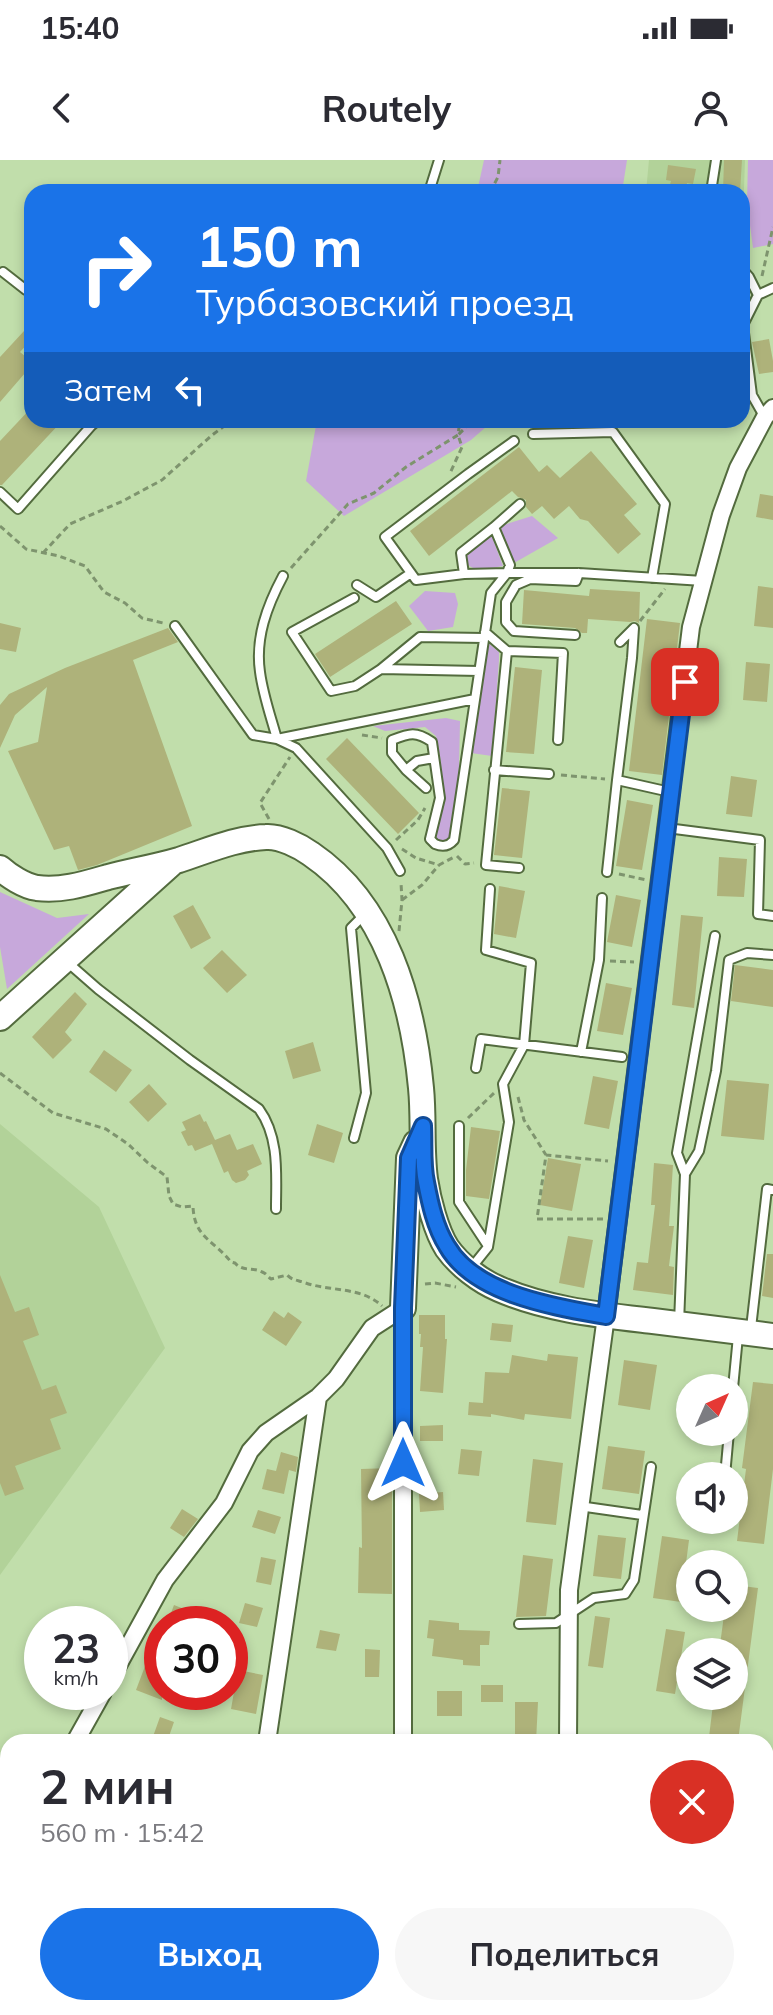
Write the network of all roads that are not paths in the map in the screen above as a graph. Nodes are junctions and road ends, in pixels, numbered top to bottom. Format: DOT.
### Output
graph roads {
  1 [pos="439,160"];
  2 [pos="716,160"];
  3 [pos="432,184"];
  4 [pos="712,184"];
  5 [pos="3,272"];
  6 [pos="750,279"];
  7 [pos="24,288"];
  8 [pos="773,288"];
  9 [pos="758,295"];
  10 [pos="750,311"];
  11 [pos="750,379"];
  12 [pos="769,412"];
  13 [pos="89,428"];
  14 [pos="533,434"];
  15 [pos="514,441"];
  16 [pos="0,492"];
  17 [pos="520,504"];
  18 [pos="494,527"];
  19 [pos="411,573"];
  20 [pos="507,573"];
  21 [pos="579,573"];
  22 [pos="464,574"];
  23 [pos="283,576"];
  24 [pos="652,578"];
  25 [pos="704,581"];
  26 [pos="357,585"];
  27 [pos="354,598"];
  28 [pos="175,626"];
  29 [pos="485,635"];
  30 [pos="575,635"];
  31 [pos="620,642"];
  32 [pos="507,651"];
  33 [pos="381,669"];
  34 [pos="479,671"];
  35 [pos="475,699"];
  36 [pos="277,739"];
  37 [pos="558,740"];
  38 [pos="434,758"];
  39 [pos="406,770"];
  40 [pos="494,770"];
  41 [pos="549,774"];
  42 [pos="617,780"];
  43 [pos="426,788"];
  44 [pos="671,792"];
  45 [pos="667,828"];
  46 [pos="175,861"];
  47 [pos="0,868"];
  48 [pos="519,868"];
  49 [pos="400,871"];
  50 [pos="607,872"];
  51 [pos="490,889"];
  52 [pos="602,898"];
  53 [pos="367,912"];
  54 [pos="773,916"];
  55 [pos="715,936"];
  56 [pos="773,955"];
  57 [pos="64,960"];
  58 [pos="0,1018"];
  59 [pos="524,1045"];
  60 [pos="581,1052"];
  61 [pos="622,1057"];
  62 [pos="476,1068"];
  63 [pos="423,1126"];
  64 [pos="459,1126"];
  65 [pos="354,1138"];
  66 [pos="685,1174"];
  67 [pos="773,1190"];
  68 [pos="276,1209"];
  69 [pos="488,1247"];
  70 [pos="469,1271"];
  71 [pos="400,1310"];
  72 [pos="606,1316"];
  73 [pos="678,1324"];
  74 [pos="754,1334"];
  75 [pos="738,1374"];
  76 [pos="318,1397"];
  77 [pos="651,1467"];
  78 [pos="579,1506"];
  79 [pos="642,1515"];
  80 [pos="568,1615"];
  81 [pos="519,1624"];
  82 [pos="128,1647"];
  83 [pos="93,1710"];
  84 [pos="79,1734"];
  85 [pos="268,1734"];
  86 [pos="403,1734"];
  87 [pos="568,1734"];
  1 -- 3 [label="lane"];
  2 -- 4 [label="lane"];
  5 -- 7 [label="lane"];
  6 -- 9 [label="lane"];
  8 -- 9 [label="lane"];
  9 -- 10 [label="lane"];
  11 -- 12 [label="lane"];
  12 -- 25 [label="street"];
  13 -- 16 [label="lane"];
  14 -- 24 [label="lane"];
  15 -- 19 [label="lane"];
  17 -- 18 [label="lane"];
  18 -- 20 [label="lane"];
  18 -- 22 [label="lane"];
  19 -- 22 [label="lane"];
  19 -- 26 [label="lane"];
  20 -- 21 [label="lane"];
  20 -- 22 [label="lane"];
  20 -- 29 [label="lane"];
  21 -- 24 [label="lane"];
  21 -- 30 [label="lane"];
  23 -- 36 [label="lane"];
  24 -- 25 [label="lane"];
  25 -- 44 [label="street"];
  27 -- 33 [label="lane"];
  28 -- 36 [label="lane"];
  29 -- 32 [label="lane"];
  29 -- 33 [label="lane"];
  29 -- 34 [label="lane"];
  31 -- 42 [label="lane"];
  32 -- 37 [label="lane"];
  32 -- 40 [label="lane"];
  33 -- 34 [label="lane"];
  34 -- 35 [label="lane"];
  35 -- 36 [label="lane"];
  35 -- 38 [label="lane"];
  36 -- 49 [label="lane"];
  38 -- 39 [label="lane"];
  38 -- 39 [label="lane"];
  39 -- 43 [label="lane"];
  40 -- 41 [label="lane"];
  40 -- 48 [label="lane"];
  42 -- 44 [label="lane"];
  42 -- 50 [label="lane"];
  44 -- 45 [label="street"];
  45 -- 54 [label="lane"];
  45 -- 72 [label="street"];
  46 -- 47 [label="main road"];
  46 -- 53 [label="main road"];
  46 -- 57 [label="main road"];
  51 -- 59 [label="lane"];
  52 -- 60 [label="lane"];
  53 -- 63 [label="main road"];
  53 -- 65 [label="lane"];
  55 -- 66 [label="lane"];
  56 -- 66 [label="lane"];
  57 -- 58 [label="main road"];
  57 -- 68 [label="lane"];
  59 -- 60 [label="lane"];
  59 -- 62 [label="lane"];
  59 -- 69 [label="lane"];
  60 -- 61 [label="lane"];
  63 -- 70 [label="main road"];
  63 -- 71 [label="main road"];
  64 -- 69 [label="lane"];
  66 -- 73 [label="lane"];
  67 -- 74 [label="lane"];
  69 -- 70 [label="lane"];
  70 -- 72 [label="main road"];
  71 -- 76 [label="street"];
  71 -- 86 [label="street"];
  72 -- 73 [label="main road"];
  72 -- 78 [label="street"];
  73 -- 74 [label="main road"];
  74 -- 75 [label="lane"];
  76 -- 82 [label="street"];
  76 -- 85 [label="street"];
  77 -- 79 [label="lane"];
  78 -- 79 [label="lane"];
  78 -- 80 [label="street"];
  79 -- 80 [label="lane"];
  80 -- 81 [label="lane"];
  80 -- 87 [label="street"];
  83 -- 84 [label="street"];
}
